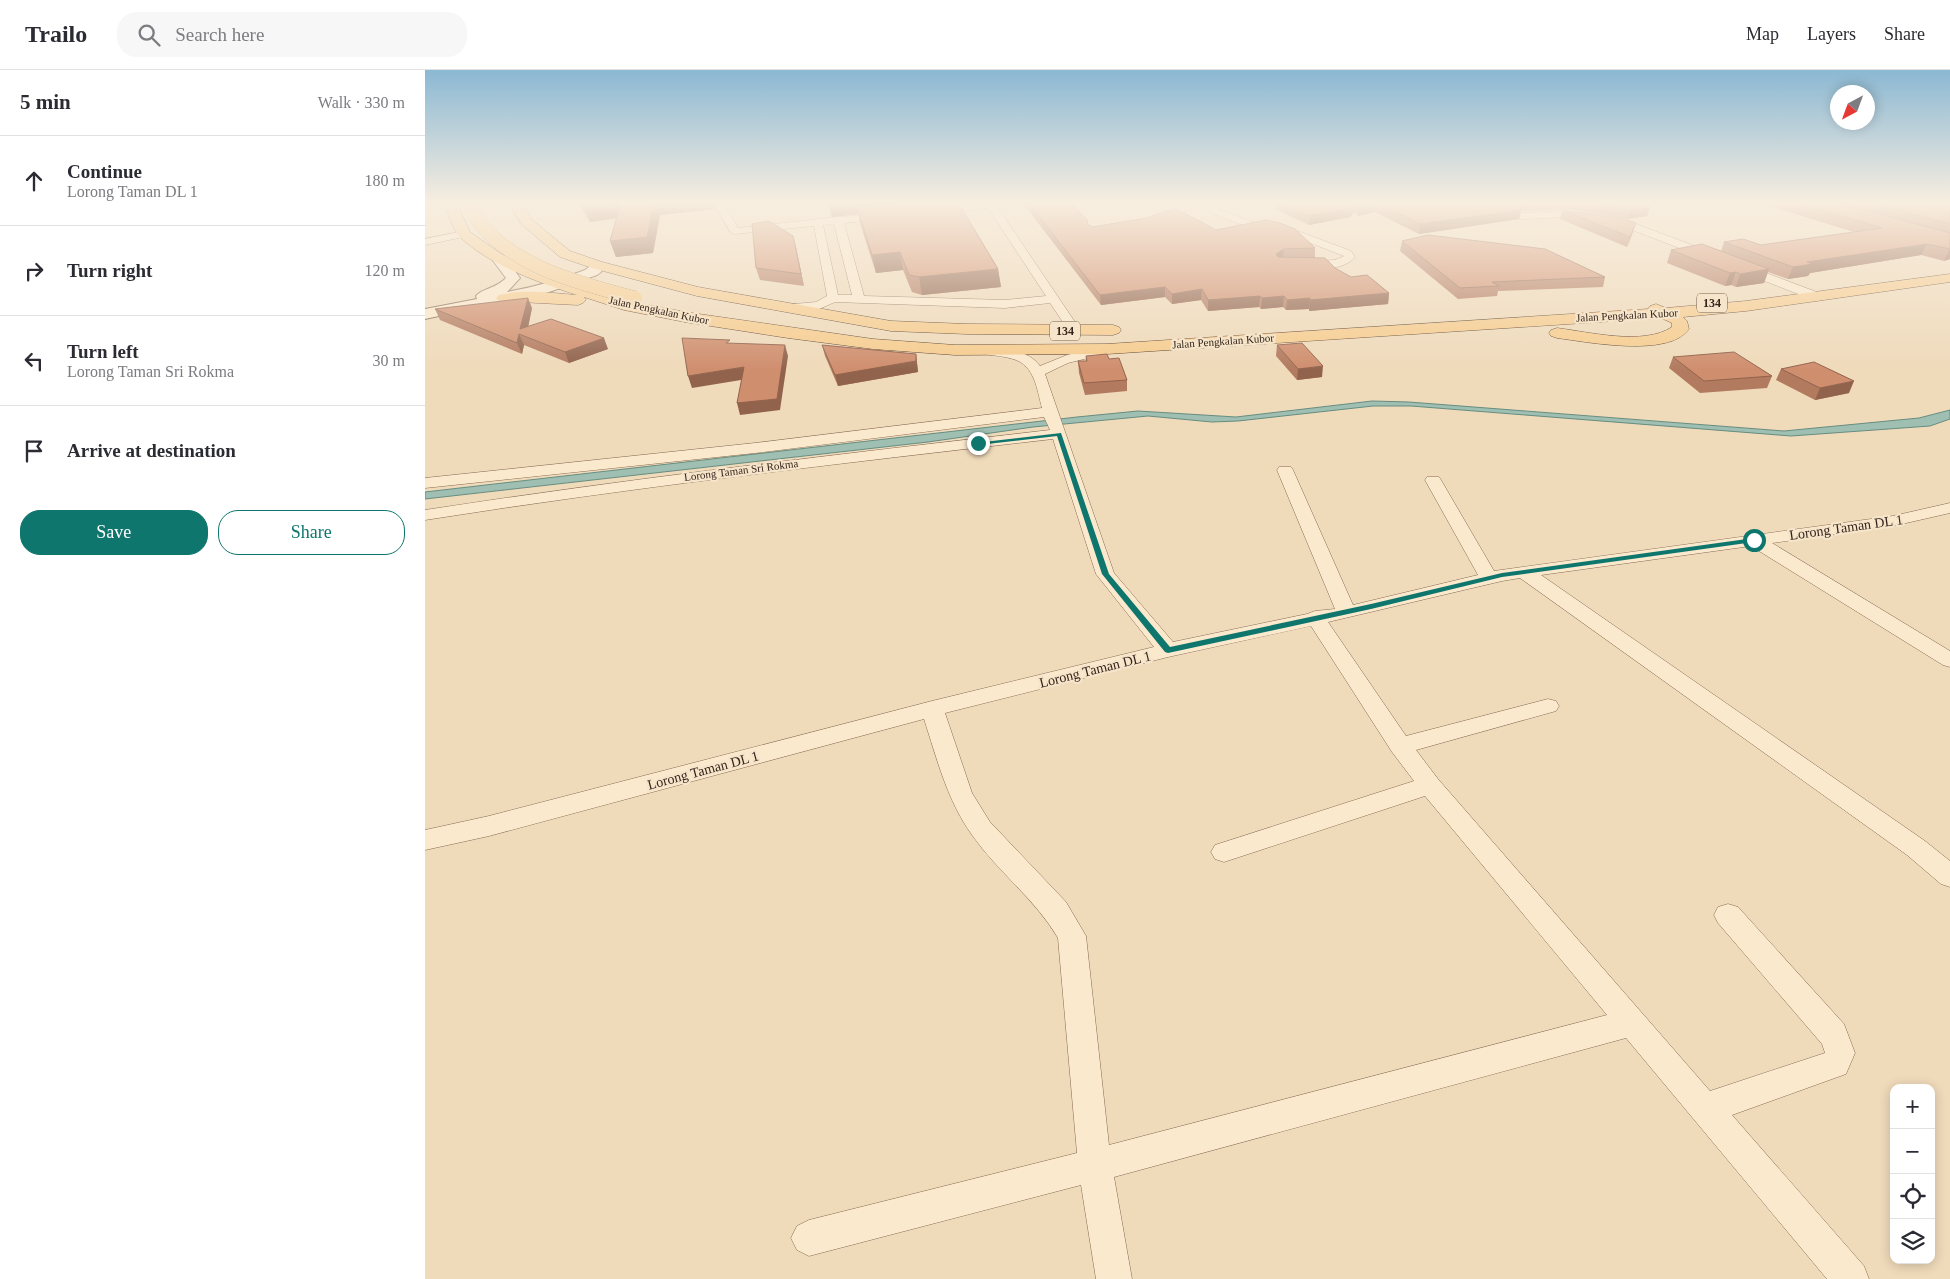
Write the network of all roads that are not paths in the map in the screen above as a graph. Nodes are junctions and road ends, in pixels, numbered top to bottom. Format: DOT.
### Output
graph roads {
  1 [pos="499,258"];
  2 [pos="500,258"];
  3 [pos="527,258"];
  4 [pos="555,258"];
  5 [pos="578,258"];
  6 [pos="825,258"];
  7 [pos="848,258"];
  8 [pos="1027,258"];
  9 [pos="1349,258"];
  10 [pos="1717,258"];
  11 [pos="1291,264"];
  12 [pos="597,265"];
  13 [pos="1949,279"];
  14 [pos="560,285"];
  15 [pos="1818,297"];
  16 [pos="504,298"];
  17 [pos="833,298"];
  18 [pos="859,298"];
  19 [pos="1054,299"];
  20 [pos="630,301"];
  21 [pos="1786,301"];
  22 [pos="1637,306"];
  23 [pos="788,308"];
  24 [pos="1666,313"];
  25 [pos="425,314"];
  26 [pos="891,326"];
  27 [pos="1450,326"];
  28 [pos="1132,330"];
  29 [pos="1161,330"];
  30 [pos="1075,331"];
  31 [pos="1107,349"];
  32 [pos="990,351"];
  33 [pos="1039,372"];
  34 [pos="1054,422"];
  35 [pos="1285,470"];
  36 [pos="1433,480"];
  37 [pos="425,484"];
  38 [pos="1950,508"];
  39 [pos="425,515"];
  40 [pos="1754,540"];
  41 [pos="1524,572"];
  42 [pos="1489,578"];
  43 [pos="1346,612"];
  44 [pos="1315,617"];
  45 [pos="1168,650"];
  46 [pos="1950,660"];
  47 [pos="1548,706"];
  48 [pos="932,709"];
  49 [pos="1399,746"];
  50 [pos="1430,785"];
  51 [pos="425,840"];
  52 [pos="1224,852"];
  53 [pos="1950,876"];
  54 [pos="1728,915"];
  55 [pos="1633,1022"];
  56 [pos="1704,1110"];
  57 [pos="1095,1165"];
  58 [pos="809,1238"];
  59 [pos="1114,1279"];
  60 [pos="1851,1279"];
  1 -- 25 [label="street"];
  2 -- 14 [label="main road, Jalan Pengkalan Kubor / 134"];
  3 -- 20 [label="main road, Jalan Pengkalan Kubor / 134, bridge"];
  4 -- 26 [label="main road, Jalan Pengkalan Kubor / 134"];
  5 -- 12 [label="main road, Jalan Pengkalan Kubor / 134"];
  6 -- 17 [label="street"];
  7 -- 18 [label="street"];
  8 -- 19 [label="street"];
  9 -- 11 [label="street"];
  10 -- 15 [label="street"];
  12 -- 14 [label="street"];
  12 -- 23 [label="main road, Jalan Pengkalan Kubor / 134"];
  13 -- 15 [label="main road"];
  14 -- 16 [label="street"];
  14 -- 20 [label="main road, Jalan Pengkalan Kubor / 134"];
  15 -- 21 [label="main road"];
  16 -- 20 [label="main road"];
  16 -- 25 [label="street"];
  17 -- 18 [label="street"];
  17 -- 23 [label="street"];
  18 -- 19 [label="street"];
  19 -- 30 [label="street"];
  20 -- 32 [label="main road, Jalan Pengkalan Kubor / 134"];
  21 -- 22 [label="main road, Jalan Pengkalan Kubor / 134"];
  21 -- 24 [label="main road, Jalan Pengkalan Kubor / 134"];
  22 -- 24 [label="main road"];
  22 -- 29 [label="main road, Jalan Pengkalan Kubor / 134"];
  23 -- 26 [label="main road, Jalan Pengkalan Kubor / 134"];
  24 -- 27 [label="main road, Jalan Pengkalan Kubor / 134"];
  24 -- 27 [label="main road"];
  26 -- 30 [label="main road, Jalan Pengkalan Kubor / 134"];
  27 -- 31 [label="main road, Jalan Pengkalan Kubor / 134"];
  28 -- 30 [label="main road, Jalan Pengkalan Kubor / 134"];
  31 -- 32 [label="main road, Jalan Pengkalan Kubor / 134"];
  31 -- 33 [label="street"];
  32 -- 33 [label="street"];
  33 -- 34 [label="street"];
  34 -- 37 [label="street"];
  34 -- 39 [label="street, Lorong Taman Sri Rokma"];
  34 -- 45 [label="street"];
  35 -- 43 [label="street"];
  36 -- 42 [label="street"];
  38 -- 40 [label="street, Lorong Taman DL 1"];
  40 -- 41 [label="street, Lorong Taman DL 1"];
  40 -- 46 [label="street"];
  41 -- 42 [label="street, Lorong Taman DL 1"];
  41 -- 53 [label="street"];
  42 -- 43 [label="street, Lorong Taman DL 1"];
  43 -- 44 [label="street, Lorong Taman DL 1"];
  44 -- 45 [label="street, Lorong Taman DL 1"];
  44 -- 49 [label="street"];
  45 -- 48 [label="street, Lorong Taman DL 1"];
  47 -- 49 [label="street"];
  48 -- 51 [label="street, Lorong Taman DL 1"];
  48 -- 57 [label="street"];
  49 -- 50 [label="street"];
  50 -- 52 [label="street"];
  50 -- 55 [label="street"];
  54 -- 56 [label="street"];
  55 -- 56 [label="street"];
  55 -- 57 [label="street"];
  56 -- 60 [label="street"];
  57 -- 58 [label="street"];
  57 -- 59 [label="street"];
}
